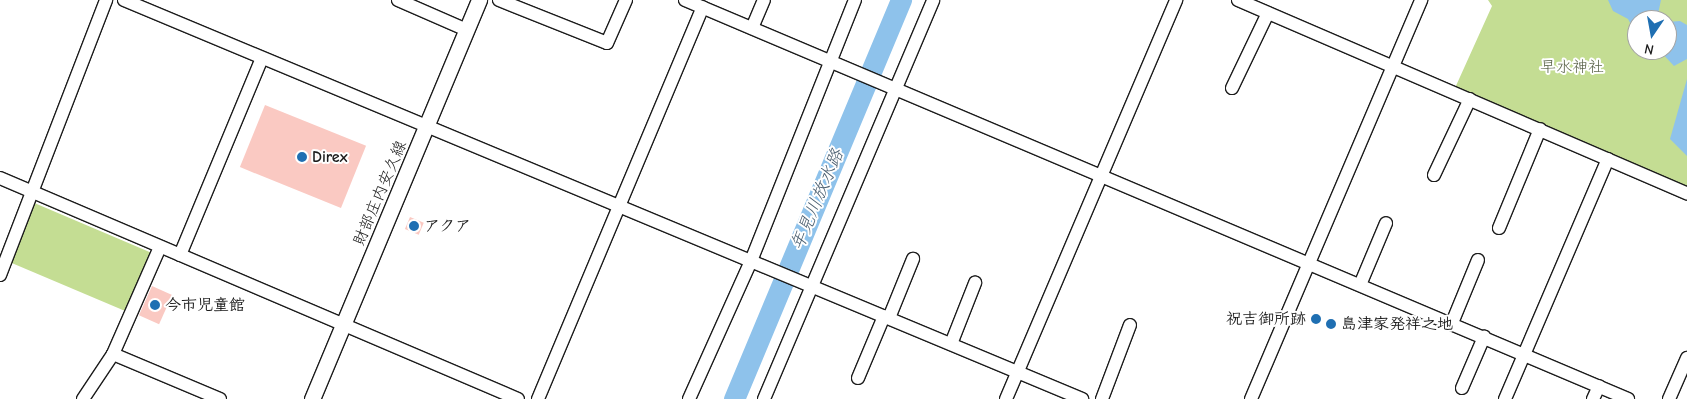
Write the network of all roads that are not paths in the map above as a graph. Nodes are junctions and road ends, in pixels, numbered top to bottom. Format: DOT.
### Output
graph roads {
  1 [pos="106,0"];
  2 [pos="124,0"];
  3 [pos="398,0"];
  4 [pos="479,0"];
  5 [pos="499,0"];
  6 [pos="626,0"];
  7 [pos="685,0"];
  8 [pos="764,0"];
  9 [pos="855,0"];
  10 [pos="933,0"];
  11 [pos="1176,0"];
  12 [pos="1238,0"];
  13 [pos="1422,0"];
  14 [pos="703,7"];
  15 [pos="1268,13"];
  16 [pos="752,28"];
  17 [pos="467,30"];
  18 [pos="262,58"];
  19 [pos="830,61"];
  20 [pos="1393,65"];
  21 [pos="1232,88"];
  22 [pos="895,89"];
  23 [pos="1470,99"];
  24 [pos="427,128"];
  25 [pos="1540,129"];
  26 [pos="1608,159"];
  27 [pos="1434,175"];
  28 [pos="1100,176"];
  29 [pos="0,178"];
  30 [pos="30,191"];
  31 [pos="1687,193"];
  32 [pos="619,207"];
  33 [pos="1386,223"];
  34 [pos="1499,228"];
  35 [pos="160,247"];
  36 [pos="180,255"];
  37 [pos="913,259"];
  38 [pos="1478,260"];
  39 [pos="751,261"];
  40 [pos="1309,264"];
  41 [pos="1,269"];
  42 [pos="975,283"];
  43 [pos="1360,285"];
  44 [pos="812,286"];
  45 [pos="886,317"];
  46 [pos="1452,323"];
  47 [pos="342,324"];
  48 [pos="1130,325"];
  49 [pos="1484,337"];
  50 [pos="951,344"];
  51 [pos="113,354"];
  52 [pos="1526,354"];
  53 [pos="1687,358"];
  54 [pos="1017,372"];
  55 [pos="858,378"];
  56 [pos="1599,386"];
  57 [pos="1462,388"];
  58 [pos="83,399"];
  59 [pos="220,399"];
  60 [pos="312,399"];
  61 [pos="518,399"];
  62 [pos="538,399"];
  63 [pos="689,399"];
  64 [pos="764,399"];
  65 [pos="1006,399"];
  66 [pos="1082,399"];
  67 [pos="1102,399"];
  68 [pos="1251,399"];
  69 [pos="1505,399"];
  70 [pos="1593,399"];
  71 [pos="1628,399"];
  72 [pos="1669,399"];
  1 -- 30 [label="street"];
  2 -- 18 [label="street"];
  3 -- 17 [label="street"];
  4 -- 17 [label="main road, 財部庄内安久線"];
  5 -- 6 [label="street"];
  7 -- 14 [label="street"];
  8 -- 16 [label="street"];
  9 -- 19 [label="street"];
  10 -- 22 [label="street"];
  11 -- 28 [label="street"];
  12 -- 15 [label="street"];
  13 -- 20 [label="street"];
  14 -- 16 [label="street"];
  14 -- 32 [label="street"];
  15 -- 20 [label="street"];
  15 -- 21 [label="street"];
  16 -- 19 [label="street"];
  17 -- 24 [label="main road, 財部庄内安久線"];
  18 -- 24 [label="street"];
  18 -- 36 [label="street"];
  19 -- 22 [label="street"];
  19 -- 39 [label="street"];
  20 -- 23 [label="street"];
  20 -- 40 [label="street"];
  22 -- 28 [label="street"];
  22 -- 44 [label="street"];
  23 -- 25 [label="street"];
  23 -- 27 [label="street"];
  24 -- 32 [label="street"];
  24 -- 47 [label="main road, 財部庄内安久線"];
  25 -- 26 [label="street"];
  25 -- 34 [label="street"];
  26 -- 31 [label="street"];
  26 -- 52 [label="street"];
  28 -- 40 [label="street"];
  28 -- 54 [label="street"];
  29 -- 30 [label="street"];
  30 -- 35 [label="street"];
  30 -- 41 [label="street"];
  32 -- 39 [label="street"];
  32 -- 62 [label="street"];
  33 -- 43 [label="street"];
  35 -- 36 [label="street"];
  35 -- 51 [label="street"];
  36 -- 47 [label="street"];
  37 -- 45 [label="street"];
  38 -- 46 [label="street"];
  39 -- 44 [label="street"];
  39 -- 63 [label="street"];
  40 -- 43 [label="street"];
  40 -- 68 [label="street"];
  42 -- 50 [label="street"];
  43 -- 46 [label="street"];
  44 -- 45 [label="street"];
  44 -- 64 [label="street"];
  45 -- 50 [label="street"];
  45 -- 55 [label="street"];
  46 -- 49 [label="street"];
  47 -- 60 [label="main road, 財部庄内安久線"];
  47 -- 61 [label="street"];
  48 -- 67 [label="street"];
  49 -- 52 [label="street"];
  49 -- 57 [label="street"];
  50 -- 54 [label="street"];
  51 -- 58 [label="street"];
  51 -- 59 [label="street"];
  52 -- 56 [label="street"];
  52 -- 69 [label="street"];
  53 -- 72 [label="street"];
  54 -- 65 [label="street"];
  54 -- 66 [label="street"];
  56 -- 70 [label="street"];
  56 -- 71 [label="street"];
}
